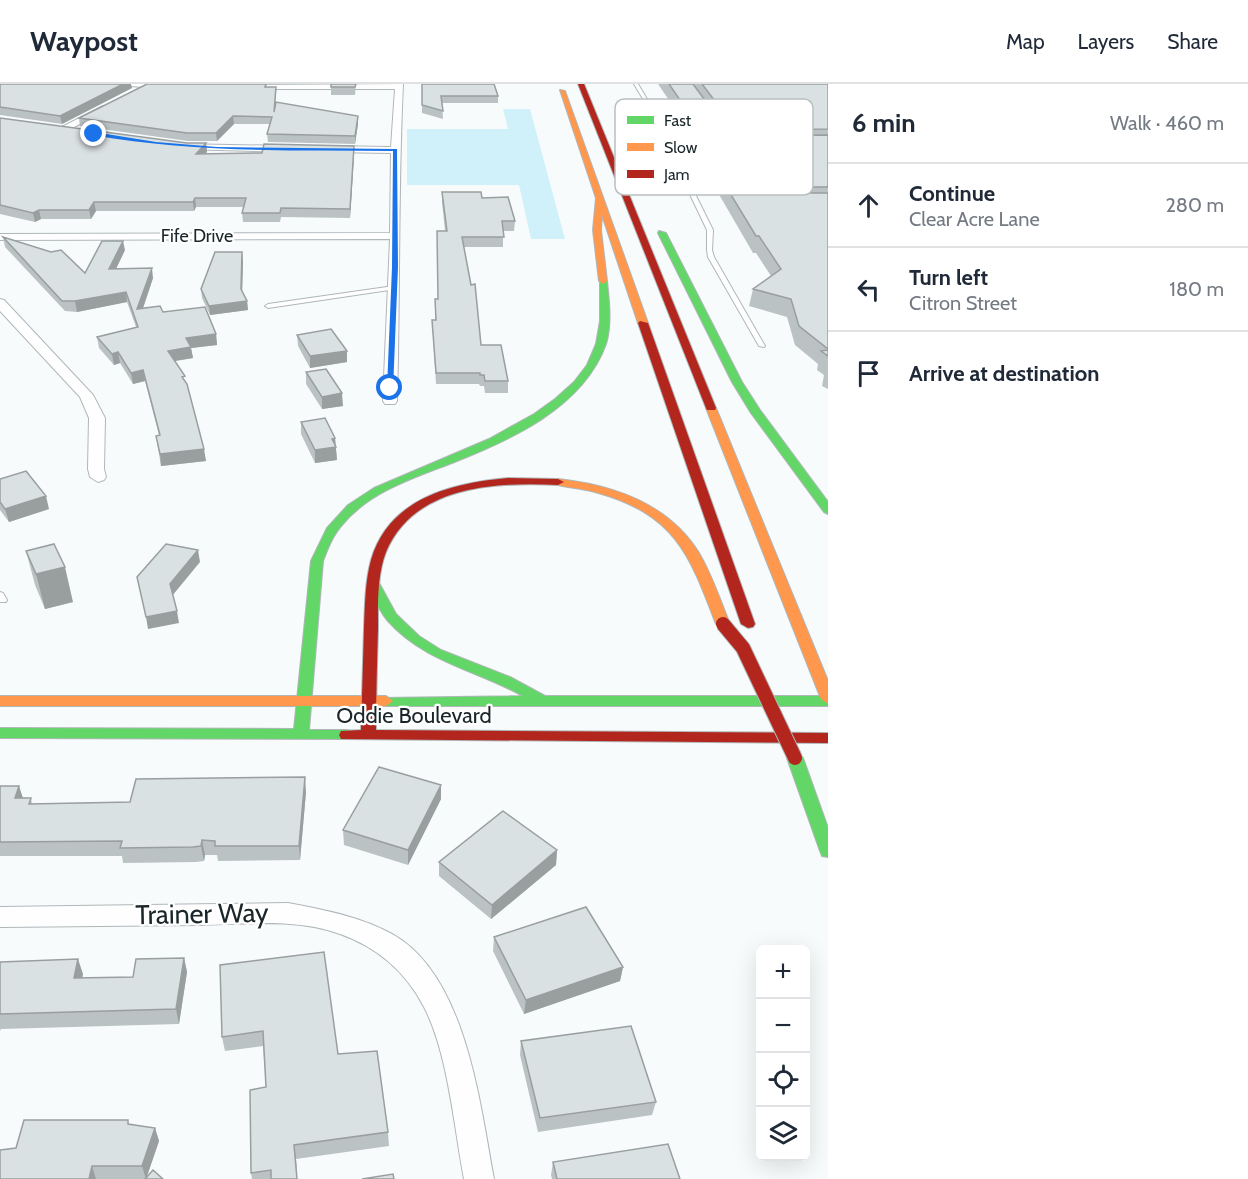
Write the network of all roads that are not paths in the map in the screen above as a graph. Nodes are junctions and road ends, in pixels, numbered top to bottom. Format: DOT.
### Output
graph roads {
  1 [pos="130,84"];
  2 [pos="560,84"];
  3 [pos="581,84"];
  4 [pos="636,84"];
  5 [pos="147,86"];
  6 [pos="399,86"];
  7 [pos="176,87"];
  8 [pos="232,87"];
  9 [pos="132,94"];
  10 [pos="645,99"];
  11 [pos="109,106"];
  12 [pos="51,127"];
  13 [pos="600,128"];
  14 [pos="63,129"];
  15 [pos="84,132"];
  16 [pos="171,145"];
  17 [pos="615,148"];
  18 [pos="300,149"];
  19 [pos="312,149"];
  20 [pos="396,150"];
  21 [pos="615,166"];
  22 [pos="627,195"];
  23 [pos="693,195"];
  24 [pos="599,198"];
  25 [pos="658,225"];
  26 [pos="395,236"];
  27 [pos="0,237"];
  28 [pos="394,288"];
  29 [pos="0,303"];
  30 [pos="268,306"];
  31 [pos="762,346"];
  32 [pos="390,401"];
  33 [pos="98,477"];
  34 [pos="809,484"];
  35 [pos="828,499"];
  36 [pos="828,510"];
  37 [pos="373,584"];
  38 [pos="303,700"];
  39 [pos="541,700"];
  40 [pos="828,700"];
  41 [pos="0,701"];
  42 [pos="370,701"];
  43 [pos="0,734"];
  44 [pos="301,735"];
  45 [pos="368,735"];
  46 [pos="828,738"];
  47 [pos="795,758"];
  48 [pos="828,851"];
  49 [pos="0,917"];
  50 [pos="479,1179"];
  1 -- 5 [label="street"];
  2 -- 24 [label="main road"];
  3 -- 13 [label="main road"];
  4 -- 10 [label="lane"];
  5 -- 7 [label="street"];
  5 -- 9 [label="street"];
  6 -- 8 [label="street"];
  6 -- 20 [label="street"];
  11 -- 14 [label="street"];
  12 -- 14 [label="street"];
  13 -- 17 [label="main road"];
  13 -- 21 [label="main road"];
  14 -- 15 [label="street"];
  16 -- 18 [label="street"];
  19 -- 20 [label="street"];
  20 -- 26 [label="street"];
  22 -- 40 [label="main road"];
  23 -- 31 [label="lane"];
  24 -- 38 [label="main road"];
  24 -- 47 [label="main road, bridge"];
  25 -- 34 [label="main road"];
  26 -- 27 [label="street, Fife Drive"];
  26 -- 28 [label="street"];
  28 -- 30 [label="lane"];
  28 -- 32 [label="street"];
  29 -- 33 [label="street"];
  34 -- 35 [label="main road"];
  34 -- 36 [label="main road"];
  37 -- 39 [label="main road"];
  37 -- 42 [label="main road"];
  37 -- 47 [label="main road, bridge"];
  38 -- 41 [label="main road, Oddie Boulevard"];
  38 -- 42 [label="main road, Oddie Boulevard"];
  38 -- 44 [label="main road"];
  39 -- 40 [label="main road, Oddie Boulevard"];
  39 -- 42 [label="main road, Oddie Boulevard"];
  42 -- 45 [label="main road"];
  43 -- 44 [label="main road, Oddie Boulevard"];
  44 -- 45 [label="main road, Oddie Boulevard"];
  45 -- 46 [label="main road, Oddie Boulevard"];
  47 -- 48 [label="main road"];
  49 -- 50 [label="street, Trainer Way"];
}
